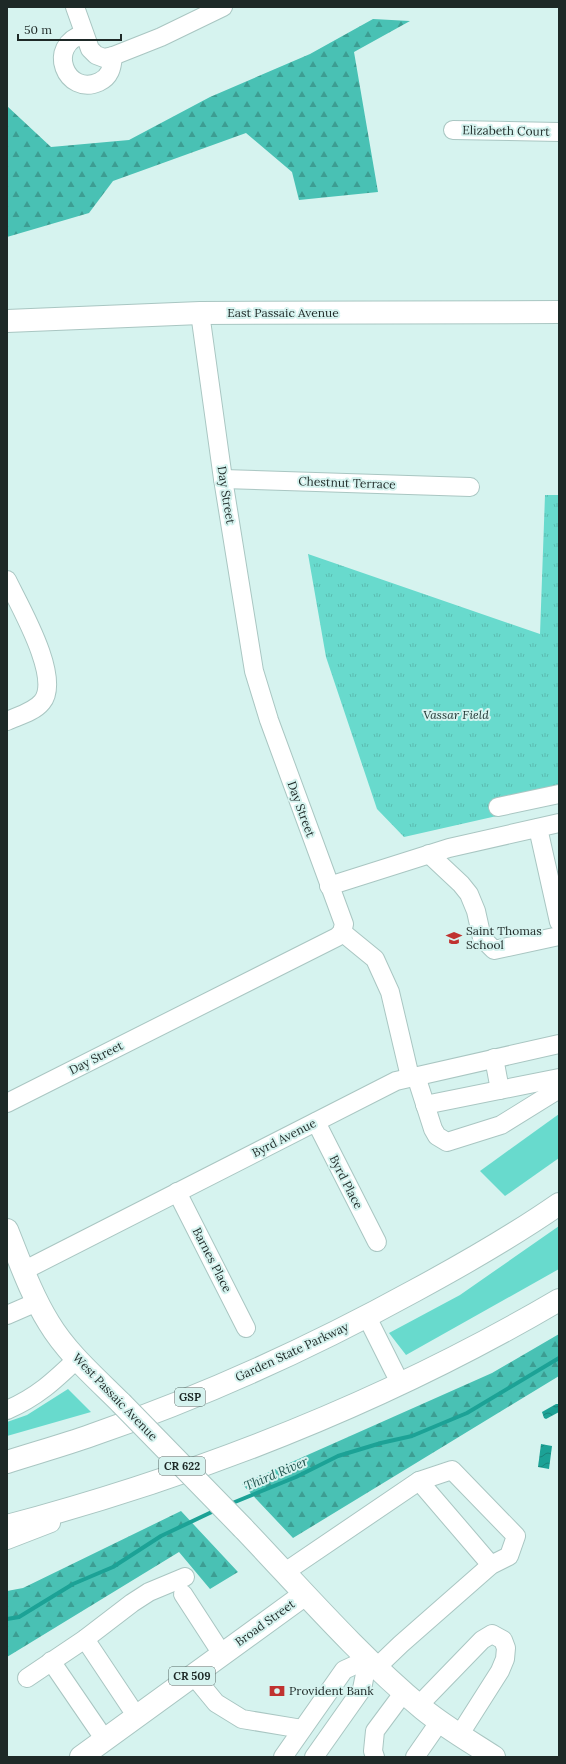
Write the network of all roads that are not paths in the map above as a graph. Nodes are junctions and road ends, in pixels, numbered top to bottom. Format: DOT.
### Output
graph roads {
  1 [pos="74,7"];
  2 [pos="223,7"];
  3 [pos="84,34"];
  4 [pos="114,56"];
  5 [pos="453,130"];
  6 [pos="559,132"];
  7 [pos="559,312"];
  8 [pos="200,314"];
  9 [pos="12,317"];
  10 [pos="223,479"];
  11 [pos="470,487"];
  12 [pos="7,580"];
  13 [pos="7,721"];
  14 [pos="559,794"];
  15 [pos="498,807"];
  16 [pos="559,823"];
  17 [pos="538,828"];
  18 [pos="429,854"];
  19 [pos="330,886"];
  20 [pos="559,922"];
  21 [pos="342,932"];
  22 [pos="559,936"];
  23 [pos="559,1044"];
  24 [pos="494,1058"];
  25 [pos="413,1076"];
  26 [pos="559,1078"];
  27 [pos="559,1089"];
  28 [pos="500,1090"];
  29 [pos="7,1103"];
  30 [pos="425,1105"];
  31 [pos="316,1122"];
  32 [pos="178,1192"];
  33 [pos="555,1206"];
  34 [pos="7,1230"];
  35 [pos="377,1242"];
  36 [pos="23,1271"];
  37 [pos="559,1300"];
  38 [pos="37,1302"];
  39 [pos="7,1315"];
  40 [pos="367,1317"];
  41 [pos="246,1328"];
  42 [pos="77,1359"];
  43 [pos="400,1383"];
  44 [pos="7,1410"];
  45 [pos="7,1462"];
  46 [pos="419,1481"];
  47 [pos="148,1484"];
  48 [pos="7,1526"];
  49 [pos="7,1540"];
  50 [pos="491,1565"];
  51 [pos="285,1572"];
  52 [pos="304,1595"];
  53 [pos="85,1639"];
  54 [pos="222,1654"];
  55 [pos="51,1661"];
  56 [pos="373,1663"];
  57 [pos="193,1675"];
  58 [pos="27,1678"];
  59 [pos="411,1699"];
  60 [pos="136,1716"];
  61 [pos="440,1721"];
  62 [pos="302,1729"];
  63 [pos="460,1734"];
  64 [pos="105,1740"];
  65 [pos="81,1757"];
  66 [pos="283,1757"];
  67 [pos="314,1757"];
  68 [pos="375,1757"];
  69 [pos="415,1757"];
  70 [pos="494,1757"];
  1 -- 3 [label="street"];
  2 -- 4 [label="street"];
  3 -- 4 [label="street"];
  3 -- 4 [label="street"];
  5 -- 6 [label="street, Elizabeth Court"];
  7 -- 8 [label="main road, East Passaic Avenue"];
  8 -- 9 [label="main road, East Passaic Avenue"];
  8 -- 10 [label="street, Day Street"];
  10 -- 11 [label="street, Chestnut Terrace"];
  10 -- 19 [label="street, Day Street"];
  12 -- 13 [label="street"];
  14 -- 15 [label="street"];
  16 -- 17 [label="street"];
  17 -- 18 [label="street"];
  17 -- 20 [label="street"];
  18 -- 19 [label="street"];
  18 -- 22 [label="street"];
  19 -- 21 [label="street, Day Street"];
  21 -- 25 [label="street"];
  21 -- 29 [label="street, Day Street"];
  23 -- 24 [label="street, Byrd Avenue"];
  24 -- 25 [label="street, Byrd Avenue"];
  24 -- 28 [label="street"];
  25 -- 30 [label="street"];
  25 -- 31 [label="street, Byrd Avenue"];
  26 -- 28 [label="street"];
  27 -- 30 [label="street"];
  28 -- 30 [label="street"];
  31 -- 32 [label="street, Byrd Avenue"];
  31 -- 35 [label="street, Byrd Place"];
  32 -- 36 [label="street, Byrd Avenue"];
  32 -- 41 [label="street, Barnes Place"];
  33 -- 40 [label="main road, Garden State Parkway / GSP"];
  34 -- 36 [label="main road, West Passaic Avenue / CR 622"];
  36 -- 38 [label="main road, West Passaic Avenue / CR 622"];
  37 -- 43 [label="main road"];
  38 -- 39 [label="street"];
  38 -- 42 [label="main road, West Passaic Avenue / CR 622"];
  40 -- 43 [label="street"];
  40 -- 45 [label="main road, Garden State Parkway / GSP"];
  42 -- 44 [label="street"];
  42 -- 51 [label="main road, West Passaic Avenue / CR 622, bridge"];
  43 -- 47 [label="main road"];
  46 -- 50 [label="street"];
  46 -- 50 [label="street"];
  46 -- 51 [label="street"];
  47 -- 48 [label="main road"];
  47 -- 49 [label="street"];
  50 -- 56 [label="street"];
  51 -- 52 [label="main road, West Passaic Avenue / CR 622"];
  52 -- 54 [label="main road, Broad Street / CR 509"];
  52 -- 56 [label="main road, Broad Street"];
  53 -- 54 [label="street"];
  53 -- 55 [label="street"];
  53 -- 60 [label="street"];
  54 -- 57 [label="main road, Broad Street / CR 509"];
  55 -- 58 [label="street"];
  55 -- 64 [label="street"];
  56 -- 59 [label="main road, Broad Street"];
  56 -- 62 [label="street"];
  56 -- 67 [label="street"];
  57 -- 60 [label="main road, Broad Street / CR 509"];
  57 -- 62 [label="street"];
  59 -- 61 [label="main road, Broad Street"];
  59 -- 63 [label="street"];
  59 -- 68 [label="street"];
  60 -- 64 [label="main road, Broad Street / CR 509"];
  61 -- 63 [label="main road, Broad Street"];
  61 -- 69 [label="street"];
  62 -- 66 [label="street"];
  63 -- 70 [label="main road, Broad Street"];
  64 -- 65 [label="main road, Broad Street / CR 509"];
}
